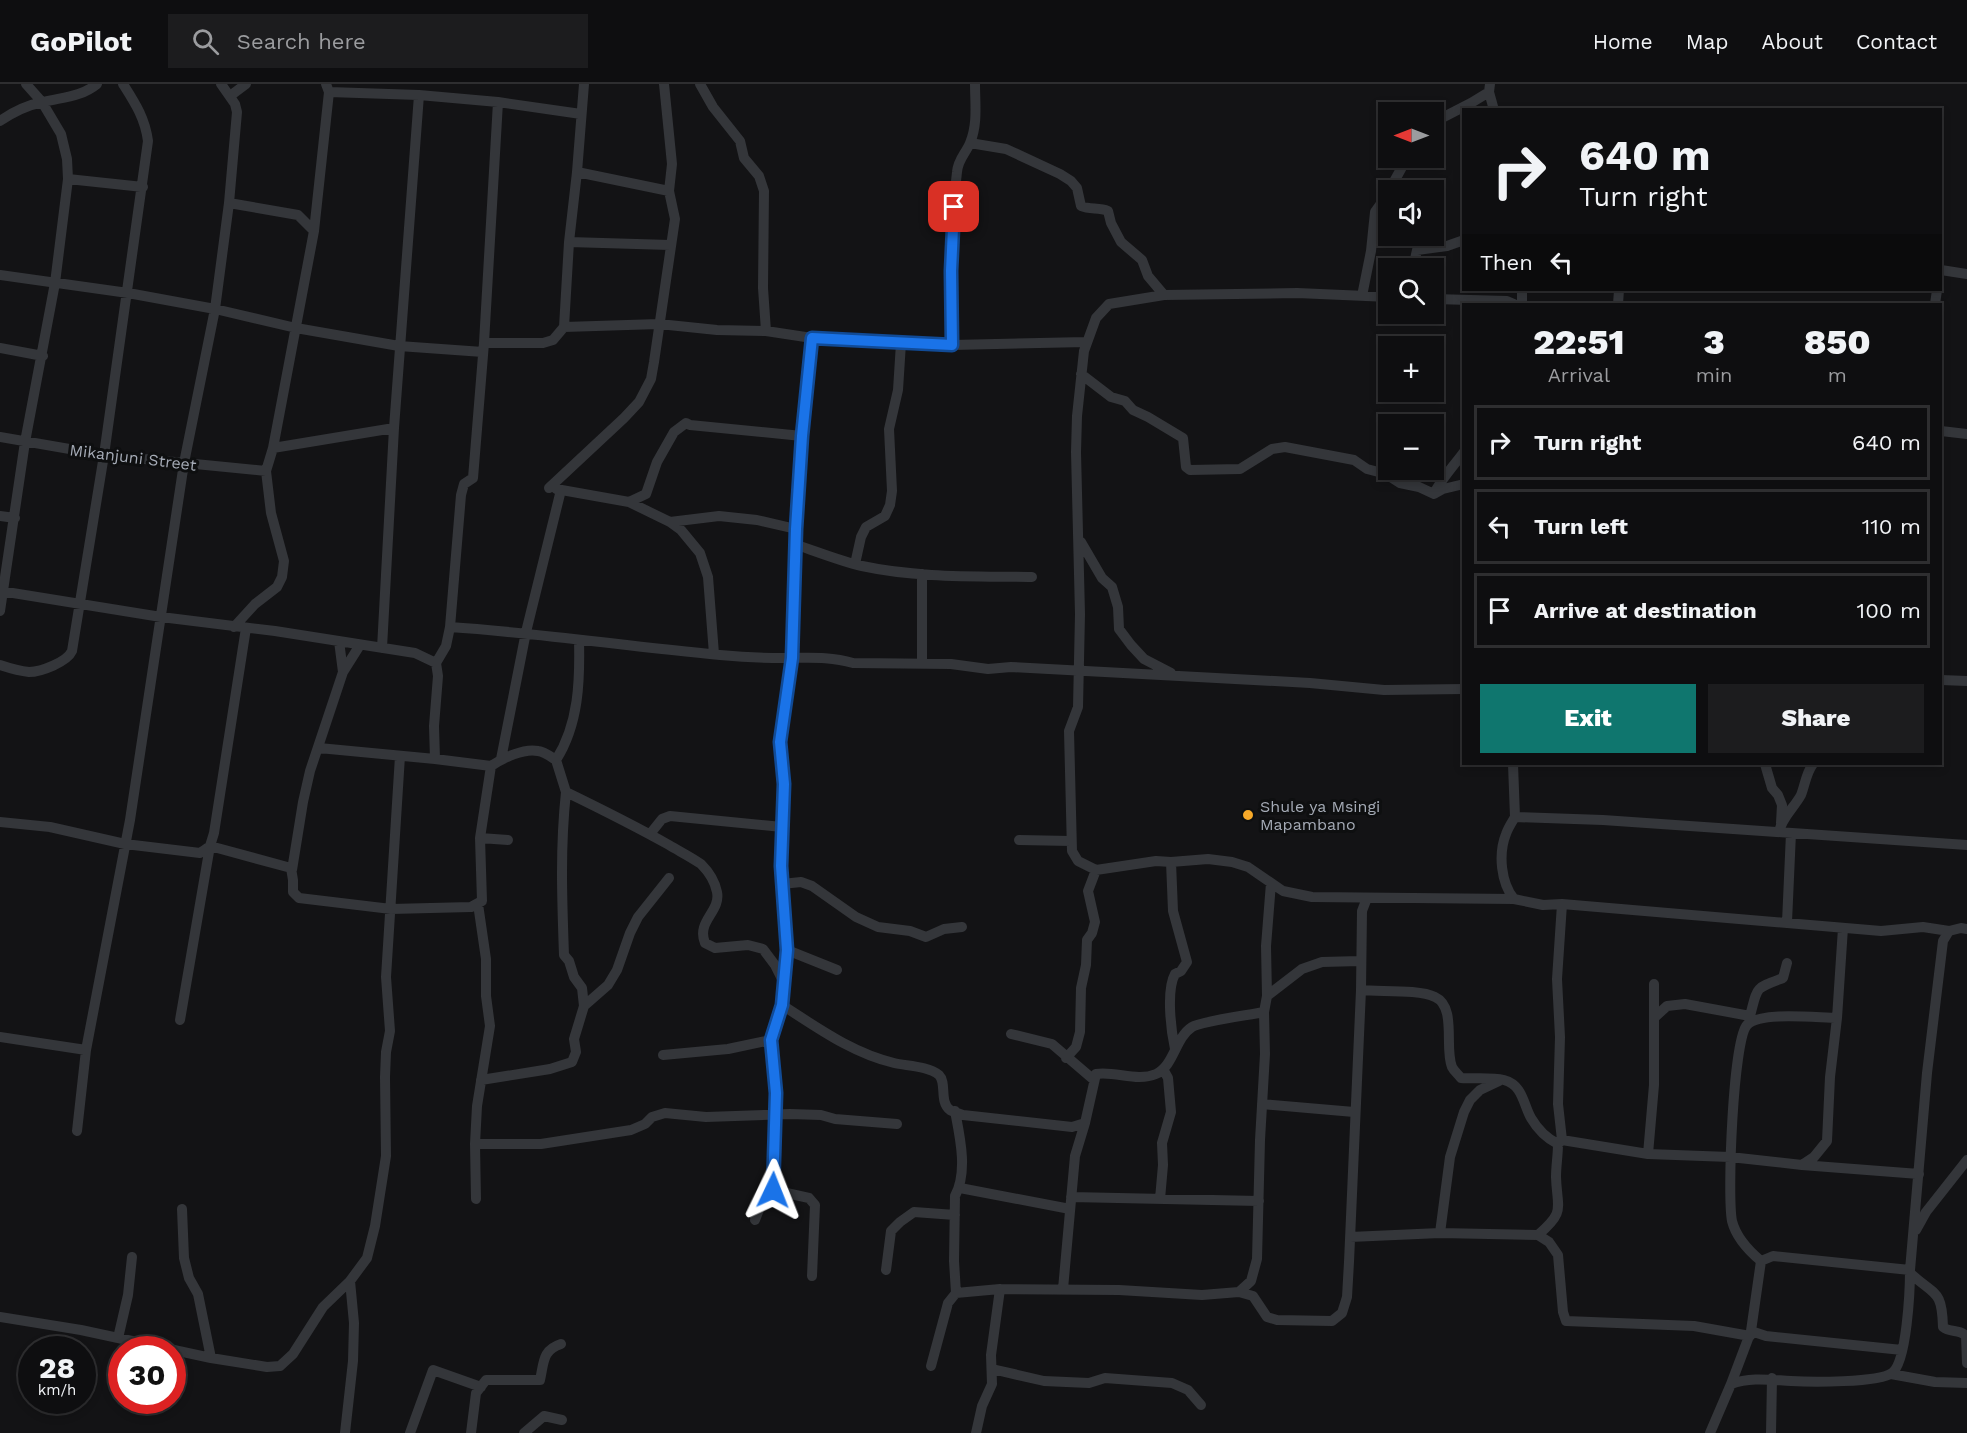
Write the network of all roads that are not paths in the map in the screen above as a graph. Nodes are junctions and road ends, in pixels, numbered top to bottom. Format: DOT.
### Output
graph roads {
  1 [pos="26,84"];
  2 [pos="97,84"];
  3 [pos="123,84"];
  4 [pos="221,84"];
  5 [pos="246,84"];
  6 [pos="584,84"];
  7 [pos="664,84"];
  8 [pos="700,84"];
  9 [pos="975,84"];
  10 [pos="328,88"];
  11 [pos="1489,88"];
  12 [pos="419,95"];
  13 [pos="230,96"];
  14 [pos="42,102"];
  15 [pos="498,102"];
  16 [pos="1494,108"];
  17 [pos="581,114"];
  18 [pos="1444,117"];
  19 [pos="0,121"];
  20 [pos="970,143"];
  21 [pos="1402,168"];
  22 [pos="577,172"];
  23 [pos="68,179"];
  24 [pos="143,187"];
  25 [pos="669,191"];
  26 [pos="229,203"];
  27 [pos="315,231"];
  28 [pos="1462,241"];
  29 [pos="569,242"];
  30 [pos="670,246"];
  31 [pos="1415,258"];
  32 [pos="1942,270"];
  33 [pos="1967,274"];
  34 [pos="0,275"];
  35 [pos="56,283"];
  36 [pos="128,293"];
  37 [pos="1164,295"];
  38 [pos="1362,296"];
  39 [pos="1378,297"];
  40 [pos="1444,299"];
  41 [pos="1512,303"];
  42 [pos="215,309"];
  43 [pos="663,325"];
  44 [pos="564,327"];
  45 [pos="296,328"];
  46 [pos="766,331"];
  47 [pos="812,338"];
  48 [pos="1086,342"];
  49 [pos="901,343"];
  50 [pos="952,345"];
  51 [pos="399,346"];
  52 [pos="484,347"];
  53 [pos="0,348"];
  54 [pos="42,356"];
  55 [pos="1081,374"];
  56 [pos="394,428"];
  57 [pos="1942,431"];
  58 [pos="1967,434"];
  59 [pos="802,436"];
  60 [pos="0,437"];
  61 [pos="26,442"];
  62 [pos="273,448"];
  63 [pos="105,455"];
  64 [pos="1462,455"];
  65 [pos="184,463"];
  66 [pos="266,471"];
  67 [pos="1462,484"];
  68 [pos="561,490"];
  69 [pos="1434,494"];
  70 [pos="629,502"];
  71 [pos="0,516"];
  72 [pos="15,518"];
  73 [pos="670,522"];
  74 [pos="796,529"];
  75 [pos="1078,536"];
  76 [pos="797,545"];
  77 [pos="855,564"];
  78 [pos="922,574"];
  79 [pos="1032,577"];
  80 [pos="1,591"];
  81 [pos="80,604"];
  82 [pos="0,611"];
  83 [pos="161,617"];
  84 [pos="240,627"];
  85 [pos="450,627"];
  86 [pos="526,632"];
  87 [pos="339,640"];
  88 [pos="579,640"];
  89 [pos="360,645"];
  90 [pos="382,648"];
  91 [pos="714,654"];
  92 [pos="792,658"];
  93 [pos="436,663"];
  94 [pos="922,664"];
  95 [pos="0,665"];
  96 [pos="1079,671"];
  97 [pos="343,672"];
  98 [pos="1176,675"];
  99 [pos="1942,680"];
  100 [pos="1967,681"];
  101 [pos="1462,689"];
  102 [pos="319,748"];
  103 [pos="400,756"];
  104 [pos="435,759"];
  105 [pos="501,759"];
  106 [pos="556,760"];
  107 [pos="1513,765"];
  108 [pos="1765,765"];
  109 [pos="1813,765"];
  110 [pos="491,766"];
  111 [pos="566,792"];
  112 [pos="1515,817"];
  113 [pos="0,826"];
  114 [pos="782,827"];
  115 [pos="1784,829"];
  116 [pos="650,834"];
  117 [pos="480,838"];
  118 [pos="508,840"];
  119 [pos="1019,840"];
  120 [pos="1071,841"];
  121 [pos="125,844"];
  122 [pos="1967,845"];
  123 [pos="210,846"];
  124 [pos="1171,862"];
  125 [pos="292,870"];
  126 [pos="1096,870"];
  127 [pos="669,878"];
  128 [pos="1271,883"];
  129 [pos="782,884"];
  130 [pos="1367,898"];
  131 [pos="1514,899"];
  132 [pos="1562,903"];
  133 [pos="478,904"];
  134 [pos="391,909"];
  135 [pos="1787,922"];
  136 [pos="962,927"];
  137 [pos="1843,928"];
  138 [pos="1967,929"];
  139 [pos="1949,931"];
  140 [pos="787,950"];
  141 [pos="1360,961"];
  142 [pos="1787,963"];
  143 [pos="837,970"];
  144 [pos="784,983"];
  145 [pos="1654,984"];
  146 [pos="1361,990"];
  147 [pos="1268,996"];
  148 [pos="782,1005"];
  149 [pos="584,1006"];
  150 [pos="1264,1012"];
  151 [pos="1655,1017"];
  152 [pos="1837,1018"];
  153 [pos="180,1020"];
  154 [pos="1749,1020"];
  155 [pos="1011,1034"];
  156 [pos="0,1037"];
  157 [pos="771,1040"];
  158 [pos="1175,1049"];
  159 [pos="86,1050"];
  160 [pos="663,1055"];
  161 [pos="1066,1058"];
  162 [pos="1162,1069"];
  163 [pos="481,1080"];
  164 [pos="1094,1080"];
  165 [pos="1503,1080"];
  166 [pos="1262,1104"];
  167 [pos="955,1111"];
  168 [pos="1354,1112"];
  169 [pos="776,1115"];
  170 [pos="1085,1123"];
  171 [pos="897,1124"];
  172 [pos="77,1131"];
  173 [pos="1560,1142"];
  174 [pos="475,1144"];
  175 [pos="1648,1154"];
  176 [pos="1730,1158"];
  177 [pos="1967,1160"];
  178 [pos="1802,1165"];
  179 [pos="1919,1174"];
  180 [pos="960,1188"];
  181 [pos="773,1190"];
  182 [pos="1071,1197"];
  183 [pos="476,1199"];
  184 [pos="1160,1199"];
  185 [pos="1259,1201"];
  186 [pos="182,1209"];
  187 [pos="1070,1209"];
  188 [pos="955,1215"];
  189 [pos="755,1220"];
  190 [pos="1440,1233"];
  191 [pos="1538,1235"];
  192 [pos="1913,1236"];
  193 [pos="1350,1237"];
  194 [pos="132,1257"];
  195 [pos="1761,1261"];
  196 [pos="886,1270"];
  197 [pos="1910,1272"];
  198 [pos="812,1276"];
  199 [pos="350,1281"];
  200 [pos="1000,1289"];
  201 [pos="1064,1289"];
  202 [pos="1239,1292"];
  203 [pos="956,1293"];
  204 [pos="0,1317"];
  205 [pos="1751,1333"];
  206 [pos="108,1336"];
  207 [pos="118,1336"];
  208 [pos="561,1344"];
  209 [pos="1902,1350"];
  210 [pos="186,1353"];
  211 [pos="211,1358"];
  212 [pos="1967,1363"];
  213 [pos="931,1366"];
  214 [pos="992,1369"];
  215 [pos="1892,1374"];
  216 [pos="1772,1378"];
  217 [pos="1967,1383"];
  218 [pos="1731,1384"];
  219 [pos="481,1387"];
  220 [pos="1200,1405"];
  221 [pos="562,1420"];
  222 [pos="345,1433"];
  223 [pos="410,1433"];
  224 [pos="471,1433"];
  225 [pos="524,1433"];
  226 [pos="976,1433"];
  227 [pos="1710,1433"];
  228 [pos="1771,1433"];
  1 -- 14 [label="street"];
  2 -- 14 [label="street"];
  3 -- 24 [label="street"];
  4 -- 13 [label="street"];
  5 -- 13 [label="street"];
  6 -- 17 [label="street"];
  7 -- 25 [label="street"];
  8 -- 46 [label="street"];
  9 -- 20 [label="street"];
  10 -- 12 [label="street"];
  10 -- 27 [label="street"];
  11 -- 16 [label="street"];
  11 -- 18 [label="street"];
  12 -- 15 [label="street"];
  12 -- 51 [label="street"];
  13 -- 26 [label="street"];
  14 -- 19 [label="street"];
  14 -- 23 [label="street"];
  15 -- 17 [label="street"];
  15 -- 52 [label="street"];
  17 -- 22 [label="street"];
  20 -- 37 [label="street"];
  20 -- 50 [label="street"];
  21 -- 38 [label="street"];
  22 -- 25 [label="street"];
  22 -- 29 [label="street"];
  23 -- 24 [label="street"];
  23 -- 35 [label="street"];
  24 -- 36 [label="street"];
  25 -- 30 [label="street"];
  26 -- 27 [label="street"];
  26 -- 42 [label="street"];
  27 -- 45 [label="street"];
  28 -- 31 [label="street"];
  29 -- 30 [label="street"];
  29 -- 44 [label="street"];
  30 -- 43 [label="street"];
  32 -- 33 [label="street"];
  34 -- 35 [label="street"];
  35 -- 36 [label="street"];
  35 -- 54 [label="street"];
  36 -- 42 [label="street"];
  36 -- 63 [label="street"];
  37 -- 38 [label="street"];
  37 -- 48 [label="street"];
  38 -- 39 [label="street"];
  40 -- 41 [label="street"];
  42 -- 45 [label="street"];
  42 -- 65 [label="street"];
  43 -- 44 [label="street"];
  43 -- 46 [label="street"];
  43 -- 68 [label="street"];
  44 -- 52 [label="street"];
  45 -- 51 [label="street"];
  45 -- 62 [label="street"];
  46 -- 47 [label="street"];
  47 -- 49 [label="street"];
  47 -- 59 [label="street"];
  48 -- 50 [label="street"];
  48 -- 55 [label="street"];
  49 -- 50 [label="street"];
  49 -- 77 [label="street"];
  51 -- 52 [label="street"];
  51 -- 56 [label="street"];
  52 -- 85 [label="street"];
  53 -- 54 [label="street"];
  54 -- 61 [label="street"];
  55 -- 69 [label="street"];
  55 -- 75 [label="street"];
  56 -- 62 [label="street"];
  56 -- 90 [label="street"];
  57 -- 58 [label="street"];
  59 -- 70 [label="street"];
  59 -- 74 [label="street"];
  60 -- 61 [label="street, Mikanjuni Street"];
  61 -- 63 [label="street, Mikanjuni Street"];
  61 -- 72 [label="street"];
  62 -- 66 [label="street"];
  63 -- 65 [label="street, Mikanjuni Street"];
  63 -- 81 [label="street"];
  64 -- 69 [label="street"];
  65 -- 66 [label="street, Mikanjuni Street"];
  65 -- 83 [label="street"];
  66 -- 84 [label="street"];
  67 -- 69 [label="street"];
  68 -- 70 [label="street"];
  68 -- 86 [label="street"];
  70 -- 73 [label="street"];
  71 -- 72 [label="street"];
  72 -- 80 [label="street"];
  73 -- 74 [label="street"];
  73 -- 91 [label="street"];
  74 -- 76 [label="street"];
  75 -- 96 [label="street"];
  75 -- 98 [label="street"];
  76 -- 77 [label="street"];
  76 -- 92 [label="street"];
  77 -- 78 [label="street"];
  78 -- 79 [label="street"];
  78 -- 94 [label="street"];
  80 -- 81 [label="street"];
  80 -- 82 [label="street"];
  81 -- 83 [label="street"];
  81 -- 95 [label="street"];
  83 -- 84 [label="street"];
  83 -- 121 [label="street"];
  84 -- 87 [label="street"];
  84 -- 123 [label="street"];
  85 -- 86 [label="street"];
  85 -- 93 [label="street"];
  86 -- 88 [label="street"];
  86 -- 105 [label="street"];
  87 -- 89 [label="street"];
  87 -- 97 [label="street"];
  88 -- 91 [label="street"];
  88 -- 106 [label="street"];
  89 -- 90 [label="street"];
  89 -- 97 [label="street"];
  90 -- 93 [label="street"];
  91 -- 92 [label="street"];
  92 -- 94 [label="street"];
  92 -- 114 [label="street"];
  93 -- 104 [label="street"];
  94 -- 96 [label="street"];
  96 -- 98 [label="street"];
  96 -- 120 [label="street"];
  97 -- 102 [label="street"];
  98 -- 101 [label="street"];
  99 -- 100 [label="street"];
  102 -- 103 [label="street"];
  102 -- 125 [label="street"];
  103 -- 104 [label="street"];
  103 -- 134 [label="street"];
  104 -- 110 [label="street"];
  105 -- 106 [label="street"];
  105 -- 110 [label="street"];
  106 -- 111 [label="street"];
  107 -- 112 [label="street"];
  108 -- 115 [label="street"];
  109 -- 115 [label="street"];
  110 -- 117 [label="street"];
  111 -- 116 [label="street"];
  111 -- 149 [label="street"];
  112 -- 115 [label="street"];
  112 -- 131 [label="street"];
  113 -- 121 [label="street"];
  114 -- 116 [label="street"];
  114 -- 129 [label="street"];
  115 -- 122 [label="street"];
  115 -- 135 [label="street"];
  116 -- 144 [label="street"];
  117 -- 118 [label="street"];
  117 -- 133 [label="street"];
  119 -- 120 [label="street"];
  120 -- 126 [label="street"];
  121 -- 123 [label="street"];
  121 -- 159 [label="street"];
  123 -- 125 [label="street"];
  123 -- 153 [label="street"];
  124 -- 126 [label="street"];
  124 -- 128 [label="street"];
  124 -- 158 [label="street"];
  125 -- 134 [label="street"];
  126 -- 161 [label="street"];
  127 -- 149 [label="street"];
  128 -- 130 [label="street"];
  128 -- 147 [label="street"];
  129 -- 136 [label="street"];
  129 -- 140 [label="street"];
  130 -- 131 [label="street"];
  130 -- 141 [label="street"];
  131 -- 132 [label="street"];
  132 -- 135 [label="street"];
  132 -- 173 [label="street"];
  133 -- 134 [label="street"];
  133 -- 163 [label="street"];
  134 -- 199 [label="street"];
  135 -- 137 [label="street"];
  137 -- 139 [label="street"];
  137 -- 152 [label="street"];
  138 -- 139 [label="street"];
  139 -- 179 [label="street"];
  140 -- 143 [label="street"];
  140 -- 144 [label="street"];
  141 -- 146 [label="street"];
  141 -- 147 [label="street"];
  142 -- 154 [label="street"];
  144 -- 148 [label="street"];
  145 -- 151 [label="street"];
  146 -- 165 [label="street"];
  146 -- 168 [label="street"];
  147 -- 150 [label="street"];
  148 -- 157 [label="street"];
  148 -- 167 [label="street"];
  149 -- 163 [label="street"];
  150 -- 158 [label="street"];
  150 -- 166 [label="street"];
  151 -- 154 [label="street"];
  151 -- 175 [label="street"];
  152 -- 154 [label="street"];
  152 -- 178 [label="street"];
  154 -- 176 [label="street"];
  155 -- 161 [label="street"];
  156 -- 159 [label="street"];
  157 -- 160 [label="street"];
  157 -- 169 [label="street"];
  158 -- 162 [label="street"];
  159 -- 172 [label="street"];
  161 -- 164 [label="street"];
  162 -- 164 [label="street"];
  162 -- 184 [label="street"];
  163 -- 174 [label="street"];
  164 -- 170 [label="street"];
  165 -- 173 [label="street"];
  165 -- 190 [label="street"];
  166 -- 168 [label="street"];
  166 -- 185 [label="street"];
  167 -- 170 [label="street"];
  167 -- 180 [label="street"];
  168 -- 193 [label="street"];
  169 -- 171 [label="street"];
  169 -- 174 [label="street"];
  169 -- 181 [label="street"];
  170 -- 182 [label="street"];
  173 -- 175 [label="street"];
  173 -- 191 [label="street"];
  174 -- 183 [label="street"];
  175 -- 176 [label="street"];
  176 -- 178 [label="street"];
  176 -- 195 [label="street"];
  177 -- 192 [label="street"];
  178 -- 179 [label="street"];
  179 -- 192 [label="street"];
  180 -- 187 [label="street"];
  180 -- 188 [label="street"];
  181 -- 189 [label="street"];
  181 -- 198 [label="street"];
  182 -- 184 [label="street"];
  182 -- 187 [label="street"];
  184 -- 185 [label="street"];
  185 -- 202 [label="street"];
  186 -- 211 [label="street"];
  187 -- 201 [label="street"];
  188 -- 196 [label="street"];
  188 -- 203 [label="street"];
  190 -- 191 [label="street"];
  190 -- 193 [label="street"];
  191 -- 205 [label="street"];
  192 -- 197 [label="street"];
  193 -- 202 [label="street"];
  194 -- 207 [label="street"];
  195 -- 197 [label="street"];
  195 -- 205 [label="street"];
  197 -- 209 [label="street"];
  197 -- 212 [label="street"];
  199 -- 211 [label="street"];
  199 -- 222 [label="street"];
  200 -- 201 [label="street"];
  200 -- 203 [label="street"];
  200 -- 214 [label="street"];
  201 -- 202 [label="street"];
  203 -- 213 [label="street"];
  204 -- 206 [label="street"];
  205 -- 209 [label="street"];
  205 -- 218 [label="street"];
  208 -- 219 [label="street"];
  209 -- 215 [label="street"];
  210 -- 211 [label="street"];
  214 -- 220 [label="street"];
  214 -- 226 [label="street"];
  215 -- 216 [label="street"];
  215 -- 217 [label="street"];
  216 -- 218 [label="street"];
  216 -- 228 [label="street"];
  218 -- 227 [label="street"];
  219 -- 223 [label="street"];
  219 -- 224 [label="street"];
  221 -- 225 [label="street"];
}
